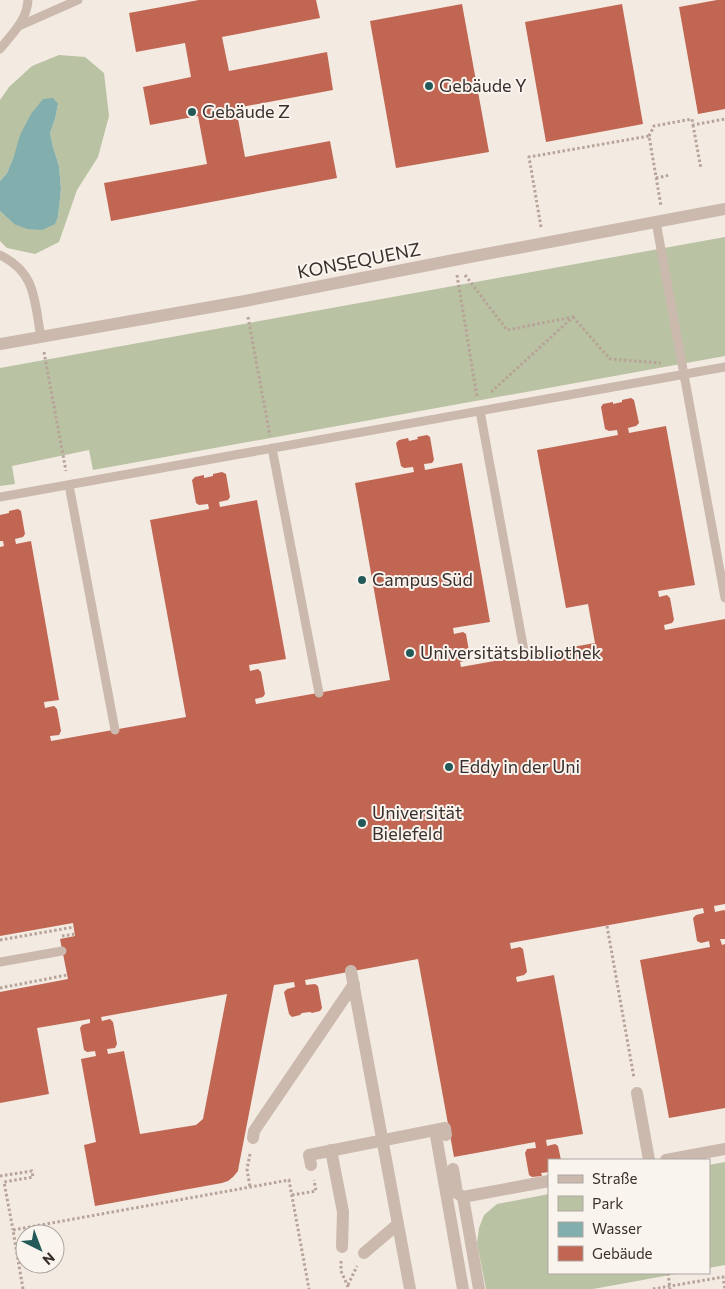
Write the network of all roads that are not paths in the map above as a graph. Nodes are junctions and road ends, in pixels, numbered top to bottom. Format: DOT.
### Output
graph roads {
  1 [pos="28,0"];
  2 [pos="78,0"];
  3 [pos="19,26"];
  4 [pos="0,49"];
  5 [pos="725,209"];
  6 [pos="660,221"];
  7 [pos="0,255"];
  8 [pos="41,336"];
  9 [pos="0,344"];
  10 [pos="725,367"];
  11 [pos="684,374"];
  12 [pos="479,408"];
  13 [pos="272,448"];
  14 [pos="69,485"];
  15 [pos="0,497"];
  16 [pos="725,598"];
  17 [pos="525,656"];
  18 [pos="319,693"];
  19 [pos="116,730"];
  20 [pos="62,950"];
  21 [pos="0,962"];
  22 [pos="637,1094"];
  23 [pos="253,1138"];
  24 [pos="383,1140"];
  25 [pos="725,1149"];
  26 [pos="331,1150"];
  27 [pos="649,1159"];
  28 [pos="671,1159"];
  29 [pos="311,1165"];
  30 [pos="452,1170"];
  31 [pos="548,1181"];
  32 [pos="463,1198"];
  33 [pos="398,1224"];
  34 [pos="342,1247"];
  35 [pos="364,1253"];
  36 [pos="410,1289"];
  37 [pos="463,1289"];
  38 [pos="479,1289"];
  1 -- 3 [label="lane"];
  2 -- 3 [label="lane"];
  3 -- 4 [label="lane"];
  5 -- 6 [label="street, KONSEQUENZ"];
  6 -- 8 [label="street, KONSEQUENZ"];
  6 -- 11 [label="lane"];
  7 -- 8 [label="lane"];
  8 -- 9 [label="street, KONSEQUENZ"];
  10 -- 11 [label="lane"];
  11 -- 12 [label="lane"];
  11 -- 16 [label="lane"];
  12 -- 13 [label="lane"];
  12 -- 17 [label="lane"];
  13 -- 14 [label="lane"];
  13 -- 18 [label="lane"];
  14 -- 15 [label="lane"];
  14 -- 19 [label="lane"];
  20 -- 21 [label="lane"];
  22 -- 27 [label="street"];
  23 -- 24 [label="street"];
  24 -- 26 [label="street"];
  24 -- 33 [label="street"];
  24 -- 37 [label="street"];
  25 -- 28 [label="street"];
  26 -- 29 [label="street"];
  26 -- 34 [label="street"];
  30 -- 32 [label="street"];
  31 -- 32 [label="street"];
  32 -- 38 [label="street"];
  33 -- 35 [label="street"];
  33 -- 36 [label="street"];
}
